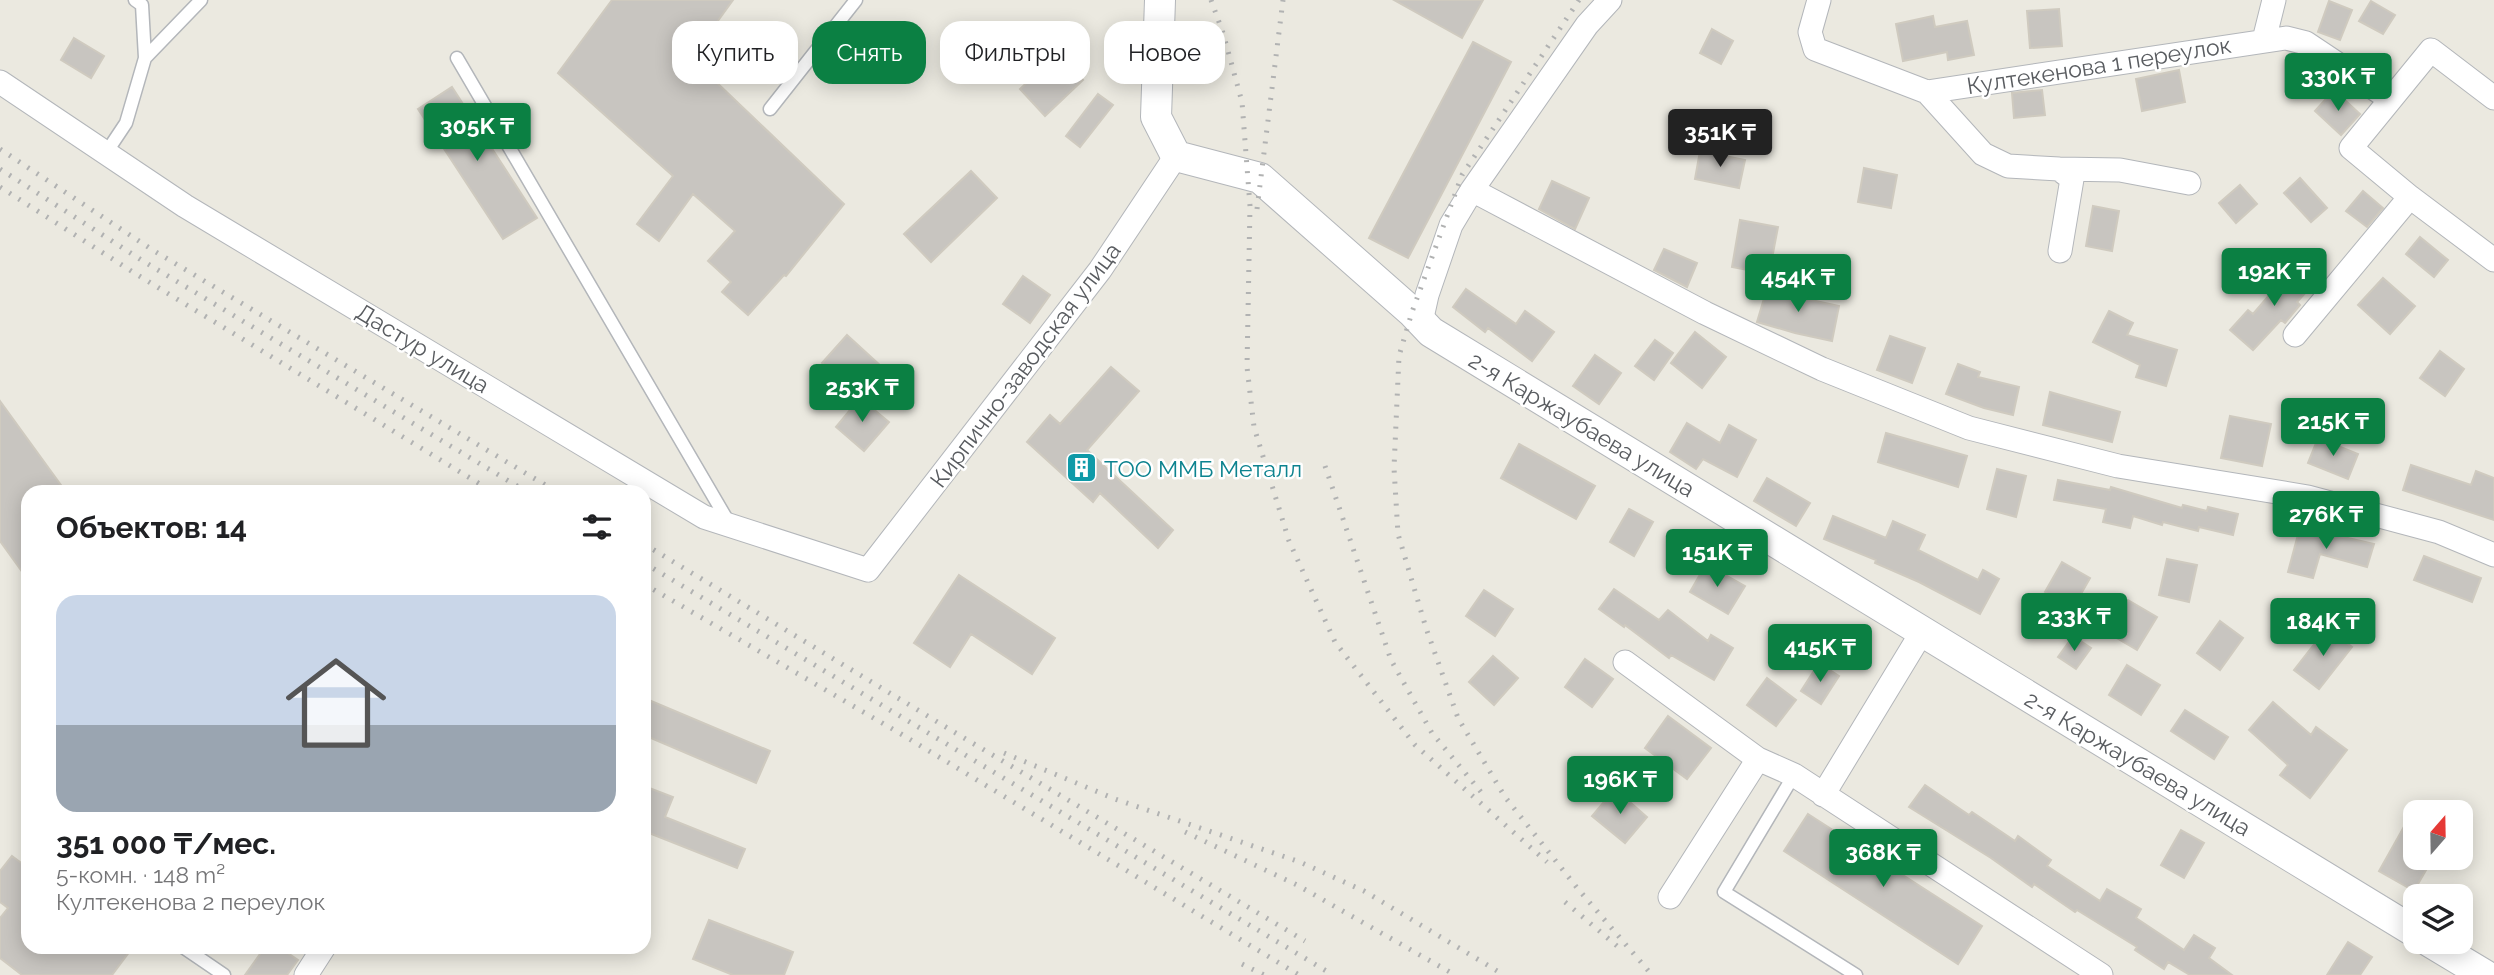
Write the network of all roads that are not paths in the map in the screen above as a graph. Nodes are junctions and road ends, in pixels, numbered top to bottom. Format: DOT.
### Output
graph roads {
  1 [pos="135,0"];
  2 [pos="201,0"];
  3 [pos="856,0"];
  4 [pos="1160,0"];
  5 [pos="1610,0"];
  6 [pos="1819,0"];
  7 [pos="2274,0"];
  8 [pos="2264,40"];
  9 [pos="145,58"];
  10 [pos="457,58"];
  11 [pos="0,82"];
  12 [pos="1927,92"];
  13 [pos="2494,98"];
  14 [pos="2390,99"];
  15 [pos="770,109"];
  16 [pos="106,153"];
  17 [pos="1176,156"];
  18 [pos="2059,169"];
  19 [pos="2189,183"];
  20 [pos="1472,190"];
  21 [pos="2410,197"];
  22 [pos="2060,251"];
  23 [pos="2494,260"];
  24 [pos="1426,327"];
  25 [pos="2295,335"];
  26 [pos="651,485"];
  27 [pos="651,485"];
  28 [pos="730,525"];
  29 [pos="2494,555"];
  30 [pos="868,570"];
  31 [pos="1922,632"];
  32 [pos="1625,662"];
  33 [pos="1758,759"];
  34 [pos="1794,775"];
  35 [pos="1823,795"];
  36 [pos="1670,897"];
  37 [pos="2403,925"];
  38 [pos="193,954"];
  39 [pos="320,954"];
  40 [pos="2450,954"];
  41 [pos="224,975"];
  42 [pos="306,975"];
  43 [pos="1856,975"];
  44 [pos="2101,975"];
  45 [pos="2485,975"];
  1 -- 9 [label="lane"];
  2 -- 9 [label="lane"];
  3 -- 15 [label="lane"];
  4 -- 17 [label="street"];
  5 -- 20 [label="street"];
  6 -- 12 [label="street, Култекенова 1 переулок"];
  7 -- 8 [label="street"];
  8 -- 12 [label="street, Култекенова 1 переулок"];
  8 -- 14 [label="street, Култекенова 1 переулок"];
  9 -- 16 [label="lane"];
  10 -- 28 [label="lane"];
  11 -- 16 [label="street, Дастур улица"];
  12 -- 18 [label="street"];
  13 -- 14 [label="street"];
  14 -- 21 [label="street"];
  16 -- 26 [label="street, Дастур улица"];
  17 -- 24 [label="street, 2-я Каржаубаева улица"];
  17 -- 30 [label="street, Кирпично-заводская улица"];
  18 -- 19 [label="street"];
  18 -- 22 [label="street"];
  20 -- 24 [label="street"];
  20 -- 29 [label="street"];
  21 -- 23 [label="street"];
  21 -- 25 [label="street"];
  24 -- 31 [label="street, 2-я Каржаубаева улица"];
  27 -- 28 [label="street, Дастур улица"];
  28 -- 30 [label="street, Дастур улица"];
  31 -- 35 [label="street"];
  31 -- 37 [label="street, 2-я Каржаубаева улица"];
  32 -- 33 [label="street"];
  33 -- 34 [label="street"];
  33 -- 36 [label="street"];
  34 -- 35 [label="street"];
  34 -- 43 [label="lane"];
  35 -- 44 [label="street"];
  38 -- 41 [label="lane"];
  39 -- 42 [label="street"];
  40 -- 45 [label="street"];
}
